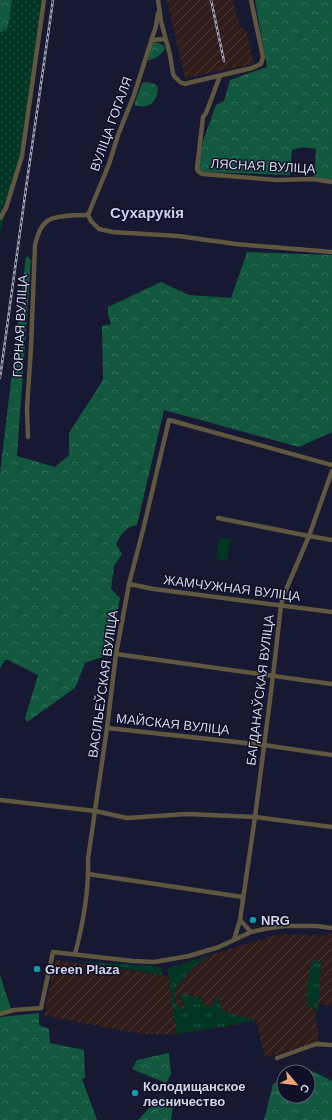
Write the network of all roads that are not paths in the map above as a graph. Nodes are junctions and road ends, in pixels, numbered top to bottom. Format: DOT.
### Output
graph roads {
  1 [pos="44,0"];
  2 [pos="158,0"];
  3 [pos="251,0"];
  4 [pos="159,9"];
  5 [pos="165,39"];
  6 [pos="151,40"];
  7 [pos="220,76"];
  8 [pos="332,182"];
  9 [pos="88,215"];
  10 [pos="1,216"];
  11 [pos="332,252"];
  12 [pos="28,437"];
  13 [pos="332,465"];
  14 [pos="332,471"];
  15 [pos="218,518"];
  16 [pos="309,536"];
  17 [pos="332,540"];
  18 [pos="129,584"];
  19 [pos="281,605"];
  20 [pos="332,612"];
  21 [pos="116,654"];
  22 [pos="273,676"];
  23 [pos="332,684"];
  24 [pos="108,728"];
  25 [pos="264,745"];
  26 [pos="332,755"];
  27 [pos="0,800"];
  28 [pos="96,811"];
  29 [pos="255,817"];
  30 [pos="332,827"];
  31 [pos="88,874"];
  32 [pos="243,897"];
  33 [pos="240,920"];
  34 [pos="332,928"];
  35 [pos="251,932"];
  36 [pos="234,940"];
  37 [pos="75,954"];
  38 [pos="0,1014"];
  39 [pos="332,1045"];
  40 [pos="277,1058"];
  1 -- 10 [label="street"];
  2 -- 4 [label="street, ВУЛІЦА ГОГАЛЯ"];
  3 -- 7 [label="street"];
  4 -- 5 [label="street, ВУЛІЦА ГОГАЛЯ"];
  4 -- 6 [label="street, ВУЛІЦА ГОГАЛЯ"];
  5 -- 6 [label="street"];
  5 -- 7 [label="street, ВУЛІЦА ГОГАЛЯ"];
  6 -- 9 [label="street, ВУЛІЦА ГОГАЛЯ"];
  7 -- 8 [label="street, ЛЯСНАЯ ВУЛІЦА"];
  9 -- 11 [label="street"];
  9 -- 12 [label="street, ГОРНАЯ ВУЛІЦА"];
  13 -- 18 [label="street, ВАСІЛЬЕЎСКАЯ ВУЛІЦА"];
  14 -- 16 [label="street, БАГДАНАЎСКАЯ ВУЛІЦА"];
  15 -- 16 [label="street"];
  16 -- 17 [label="street"];
  16 -- 19 [label="street, БАГДАНАЎСКАЯ ВУЛІЦА"];
  18 -- 19 [label="street, ЖАМЧУЖНАЯ ВУЛІЦА"];
  18 -- 21 [label="street, ВАСІЛЬЕЎСКАЯ ВУЛІЦА"];
  19 -- 20 [label="street, ЖАМЧУЖНАЯ ВУЛІЦА"];
  19 -- 22 [label="street, БАГДАНАЎСКАЯ ВУЛІЦА"];
  21 -- 22 [label="street"];
  21 -- 24 [label="street, ВАСІЛЬЕЎСКАЯ ВУЛІЦА"];
  22 -- 23 [label="street"];
  22 -- 25 [label="street, БАГДАНАЎСКАЯ ВУЛІЦА"];
  24 -- 25 [label="street, МАЙСКАЯ ВУЛІЦА"];
  24 -- 28 [label="street, ВАСІЛЬЕЎСКАЯ ВУЛІЦА"];
  25 -- 26 [label="street, МАЙСКАЯ ВУЛІЦА"];
  25 -- 29 [label="street, БАГДАНАЎСКАЯ ВУЛІЦА"];
  27 -- 28 [label="street"];
  28 -- 29 [label="street"];
  28 -- 31 [label="street, ВАСІЛЬЕЎСКАЯ ВУЛІЦА"];
  29 -- 30 [label="street"];
  29 -- 32 [label="street, БАГДАНАЎСКАЯ ВУЛІЦА"];
  31 -- 32 [label="street"];
  31 -- 37 [label="street, ВАСІЛЬЕЎСКАЯ ВУЛІЦА"];
  32 -- 33 [label="street, БАГДАНАЎСКАЯ ВУЛІЦА"];
  33 -- 35 [label="street"];
  33 -- 36 [label="street, БАГДАНАЎСКАЯ ВУЛІЦА"];
  34 -- 35 [label="street"];
  35 -- 36 [label="street"];
  36 -- 37 [label="street"];
  37 -- 38 [label="street"];
  39 -- 40 [label="street"];
}
